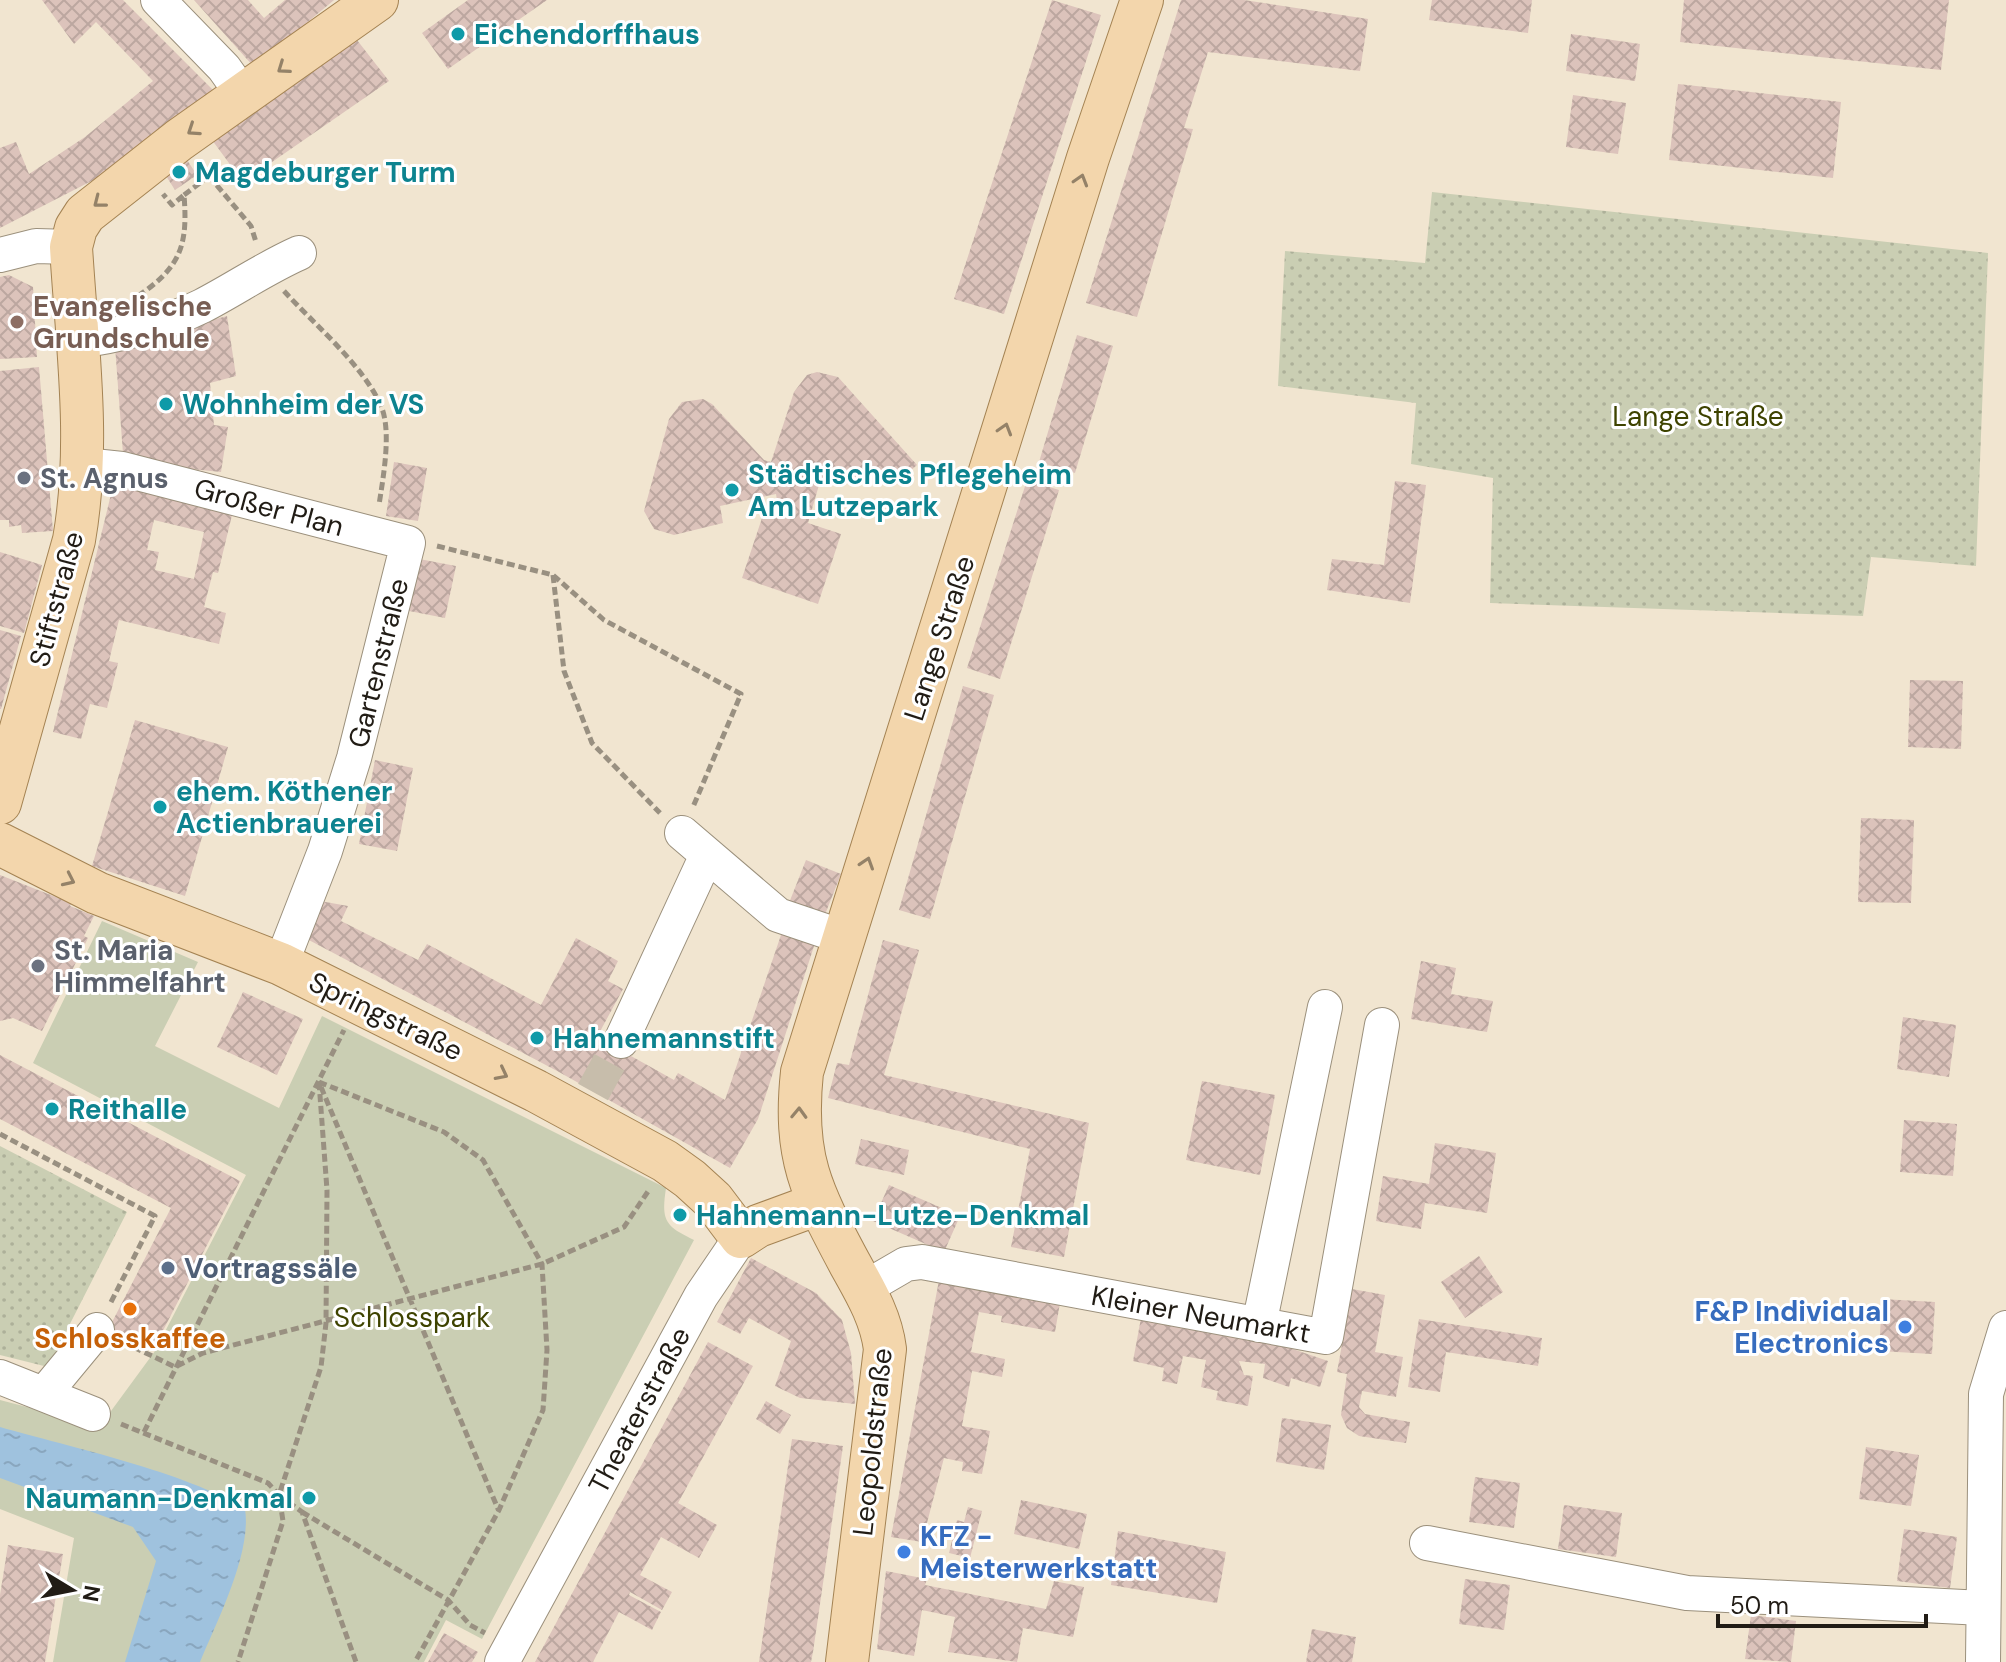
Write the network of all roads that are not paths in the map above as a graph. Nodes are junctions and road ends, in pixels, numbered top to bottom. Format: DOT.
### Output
graph roads {
  1 [pos="158,0"];
  2 [pos="377,0"];
  3 [pos="1142,0"];
  4 [pos="244,96"];
  5 [pos="71,247"];
  6 [pos="299,253"];
  7 [pos="0,255"];
  8 [pos="77,341"];
  9 [pos="84,465"];
  10 [pos="406,541"];
  11 [pos="0,803"];
  12 [pos="0,844"];
  13 [pos="843,937"];
  14 [pos="281,964"];
  15 [pos="1325,1007"];
  16 [pos="1382,1025"];
  17 [pos="621,1041"];
  18 [pos="815,1197"];
  19 [pos="741,1237"];
  20 [pos="863,1289"];
  21 [pos="1259,1325"];
  22 [pos="2006,1328"];
  23 [pos="97,1330"];
  24 [pos="0,1377"];
  25 [pos="44,1394"];
  26 [pos="93,1414"];
  27 [pos="1427,1543"];
  28 [pos="1995,1572"];
  29 [pos="1983,1608"];
  30 [pos="502,1662"];
  31 [pos="847,1662"];
  32 [pos="1983,1662"];
  1 -- 4 [label="street"];
  2 -- 4 [label="main road, one-way"];
  13 -- 3 [label="main road, Lange Straße, one-way"];
  4 -- 5 [label="main road, one-way"];
  5 -- 7 [label="street"];
  5 -- 8 [label="main road, Stiftstraße"];
  6 -- 8 [label="street"];
  8 -- 9 [label="main road, Stiftstraße"];
  9 -- 10 [label="street, Großer Plan"];
  9 -- 11 [label="main road, Stiftstraße"];
  10 -- 14 [label="street, Gartenstraße"];
  12 -- 14 [label="main road, Springstraße, one-way"];
  13 -- 17 [label="street"];
  18 -- 13 [label="main road, Lange Straße, one-way"];
  14 -- 19 [label="main road, Springstraße, one-way"];
  15 -- 21 [label="street"];
  16 -- 21 [label="street, Kleiner Neumarkt"];
  18 -- 19 [label="main road, Theaterstraße"];
  18 -- 20 [label="main road, Leopoldstraße"];
  19 -- 30 [label="street, Theaterstraße"];
  20 -- 21 [label="street, Kleiner Neumarkt"];
  20 -- 31 [label="main road, Leopoldstraße"];
  22 -- 28 [label="street"];
  23 -- 25 [label="street"];
  24 -- 25 [label="street"];
  25 -- 26 [label="street"];
  27 -- 29 [label="street"];
  28 -- 29 [label="street"];
  29 -- 32 [label="street"];
}
